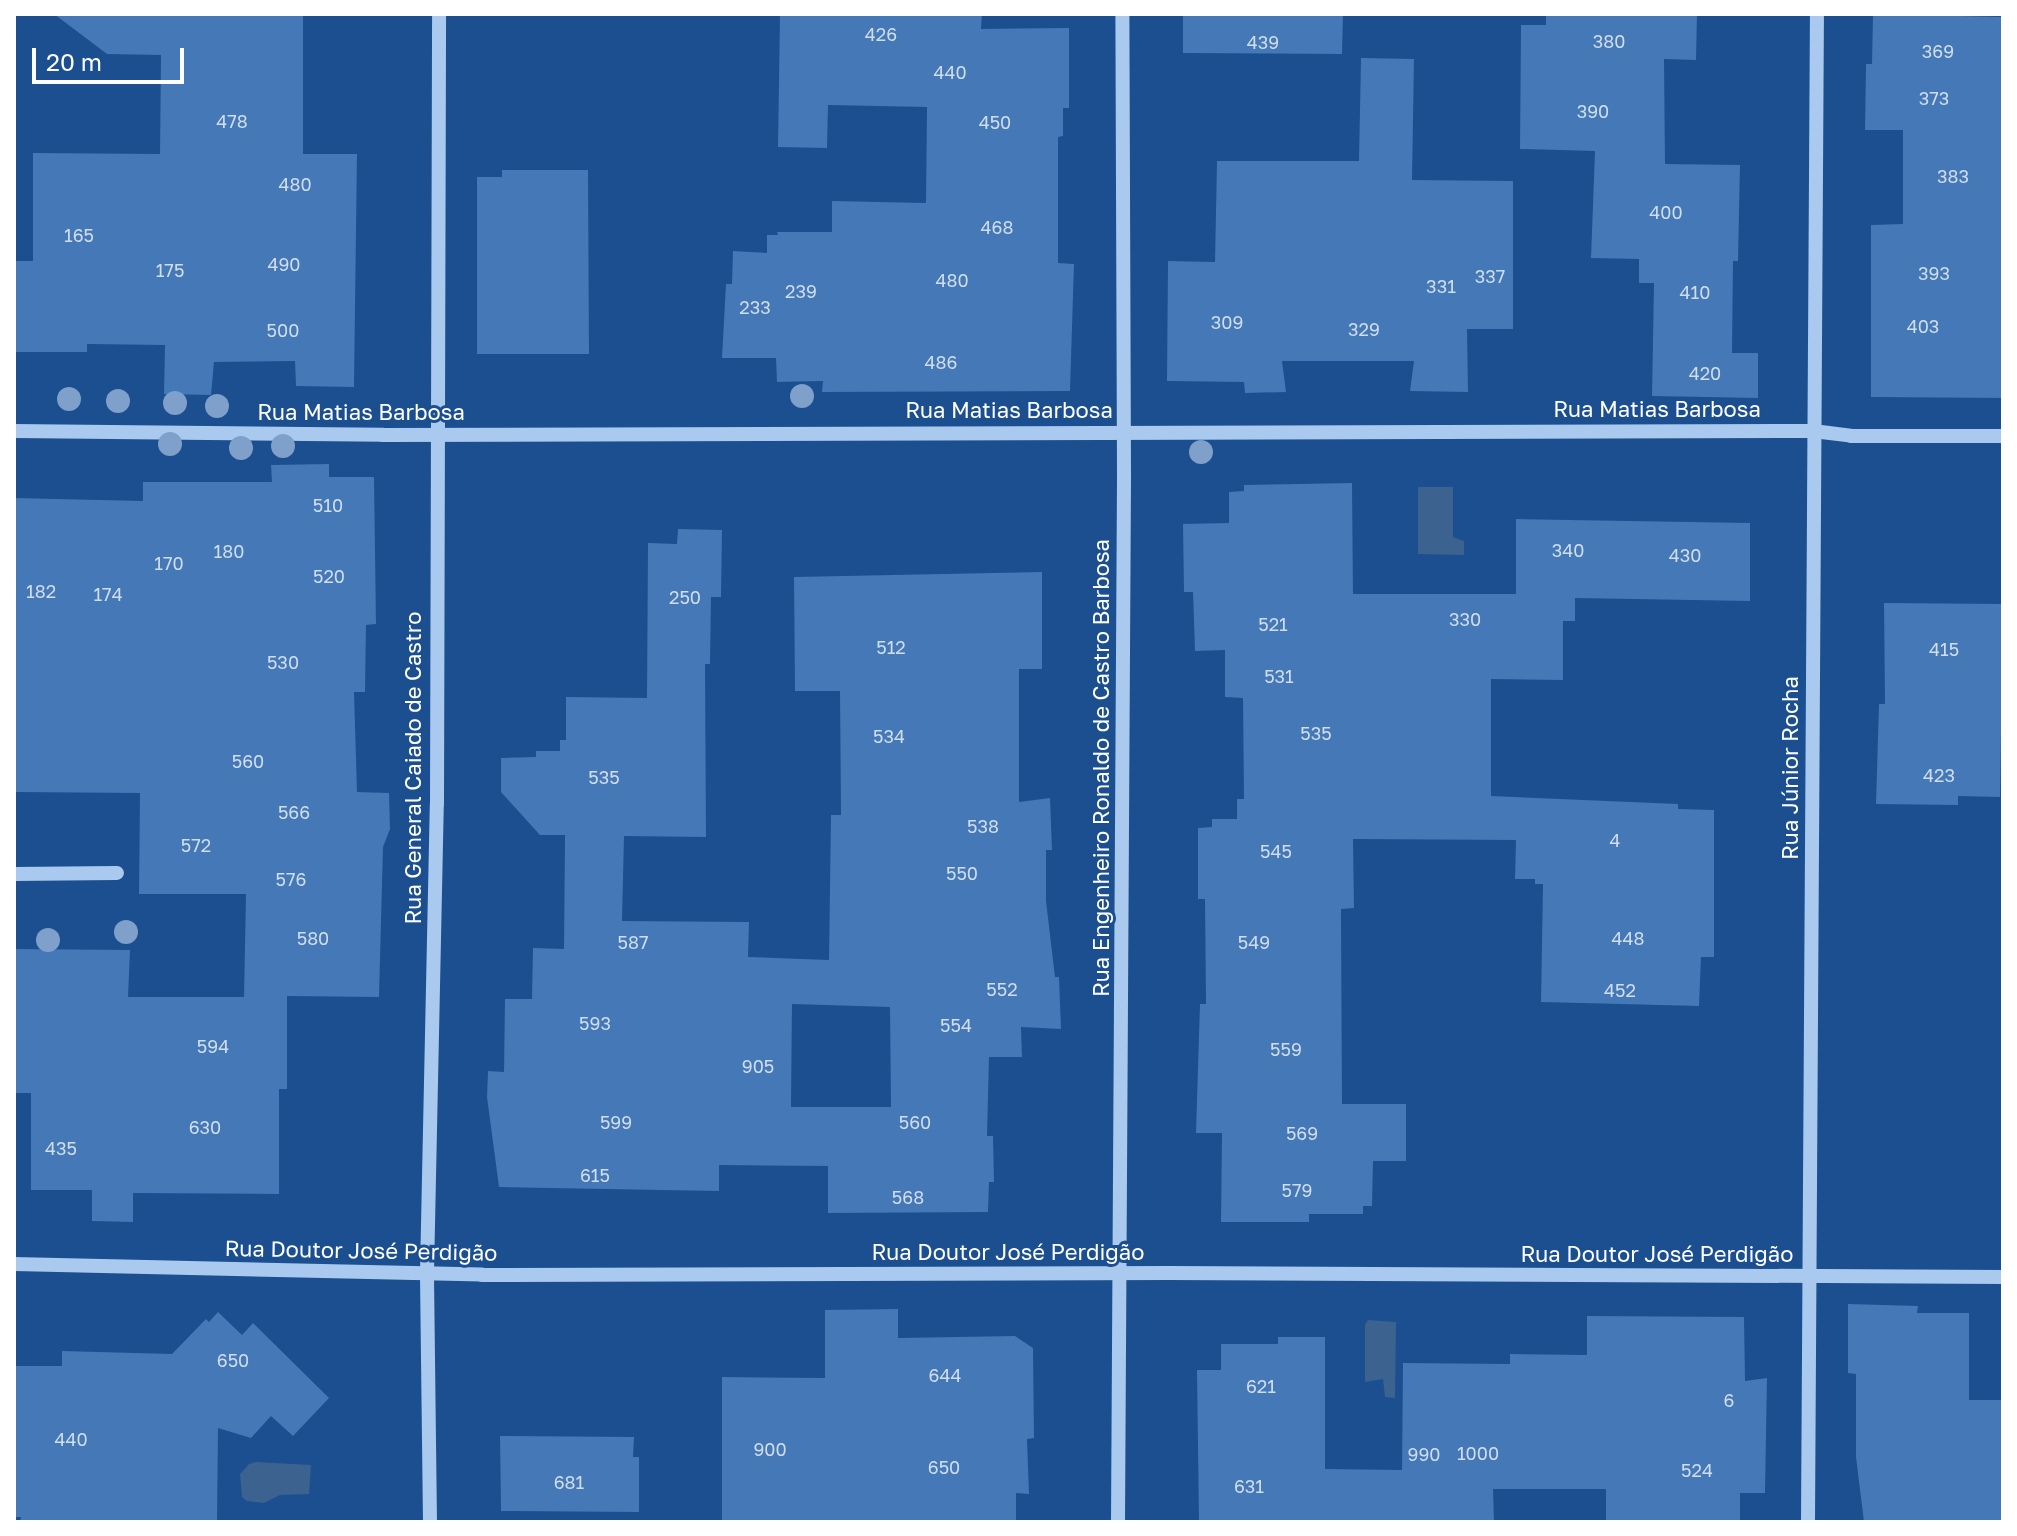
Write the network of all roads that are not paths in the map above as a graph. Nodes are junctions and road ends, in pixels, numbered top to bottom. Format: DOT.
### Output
graph roads {
  1 [pos="439,14"];
  2 [pos="1122,14"];
  3 [pos="1817,14"];
  4 [pos="14,431"];
  5 [pos="1124,431"];
  6 [pos="1813,431"];
  7 [pos="436,434"];
  8 [pos="2003,436"];
  9 [pos="117,873"];
  10 [pos="14,874"];
  11 [pos="14,1264"];
  12 [pos="427,1273"];
  13 [pos="1121,1275"];
  14 [pos="1810,1277"];
  15 [pos="2003,1277"];
  16 [pos="430,1522"];
  17 [pos="1118,1522"];
  18 [pos="1808,1522"];
  1 -- 7 [label="street, Rua General Caiado de Castro"];
  2 -- 5 [label="street, Rua Engenheiro Ronaldo de Castro Barbosa"];
  3 -- 6 [label="street, Rua Júnior Rocha"];
  4 -- 7 [label="street, Rua Matias Barbosa"];
  5 -- 6 [label="street, Rua Matias Barbosa"];
  5 -- 7 [label="street, Rua Matias Barbosa"];
  5 -- 13 [label="street, Rua Engenheiro Ronaldo de Castro Barbosa"];
  6 -- 8 [label="street, Rua Matias Barbosa"];
  6 -- 14 [label="street, Rua Júnior Rocha"];
  7 -- 12 [label="street, Rua General Caiado de Castro"];
  9 -- 10 [label="street"];
  11 -- 12 [label="street, Rua Doutor José Perdigão"];
  12 -- 13 [label="street, Rua Doutor José Perdigão"];
  12 -- 16 [label="street, Rua General Caiado de Castro"];
  13 -- 14 [label="street, Rua Doutor José Perdigão"];
  13 -- 17 [label="street, Rua Engenheiro Ronaldo de Castro Barbosa"];
  14 -- 15 [label="street, Rua Doutor José Perdigão"];
  14 -- 18 [label="street, Rua Júnior Rocha"];
}
